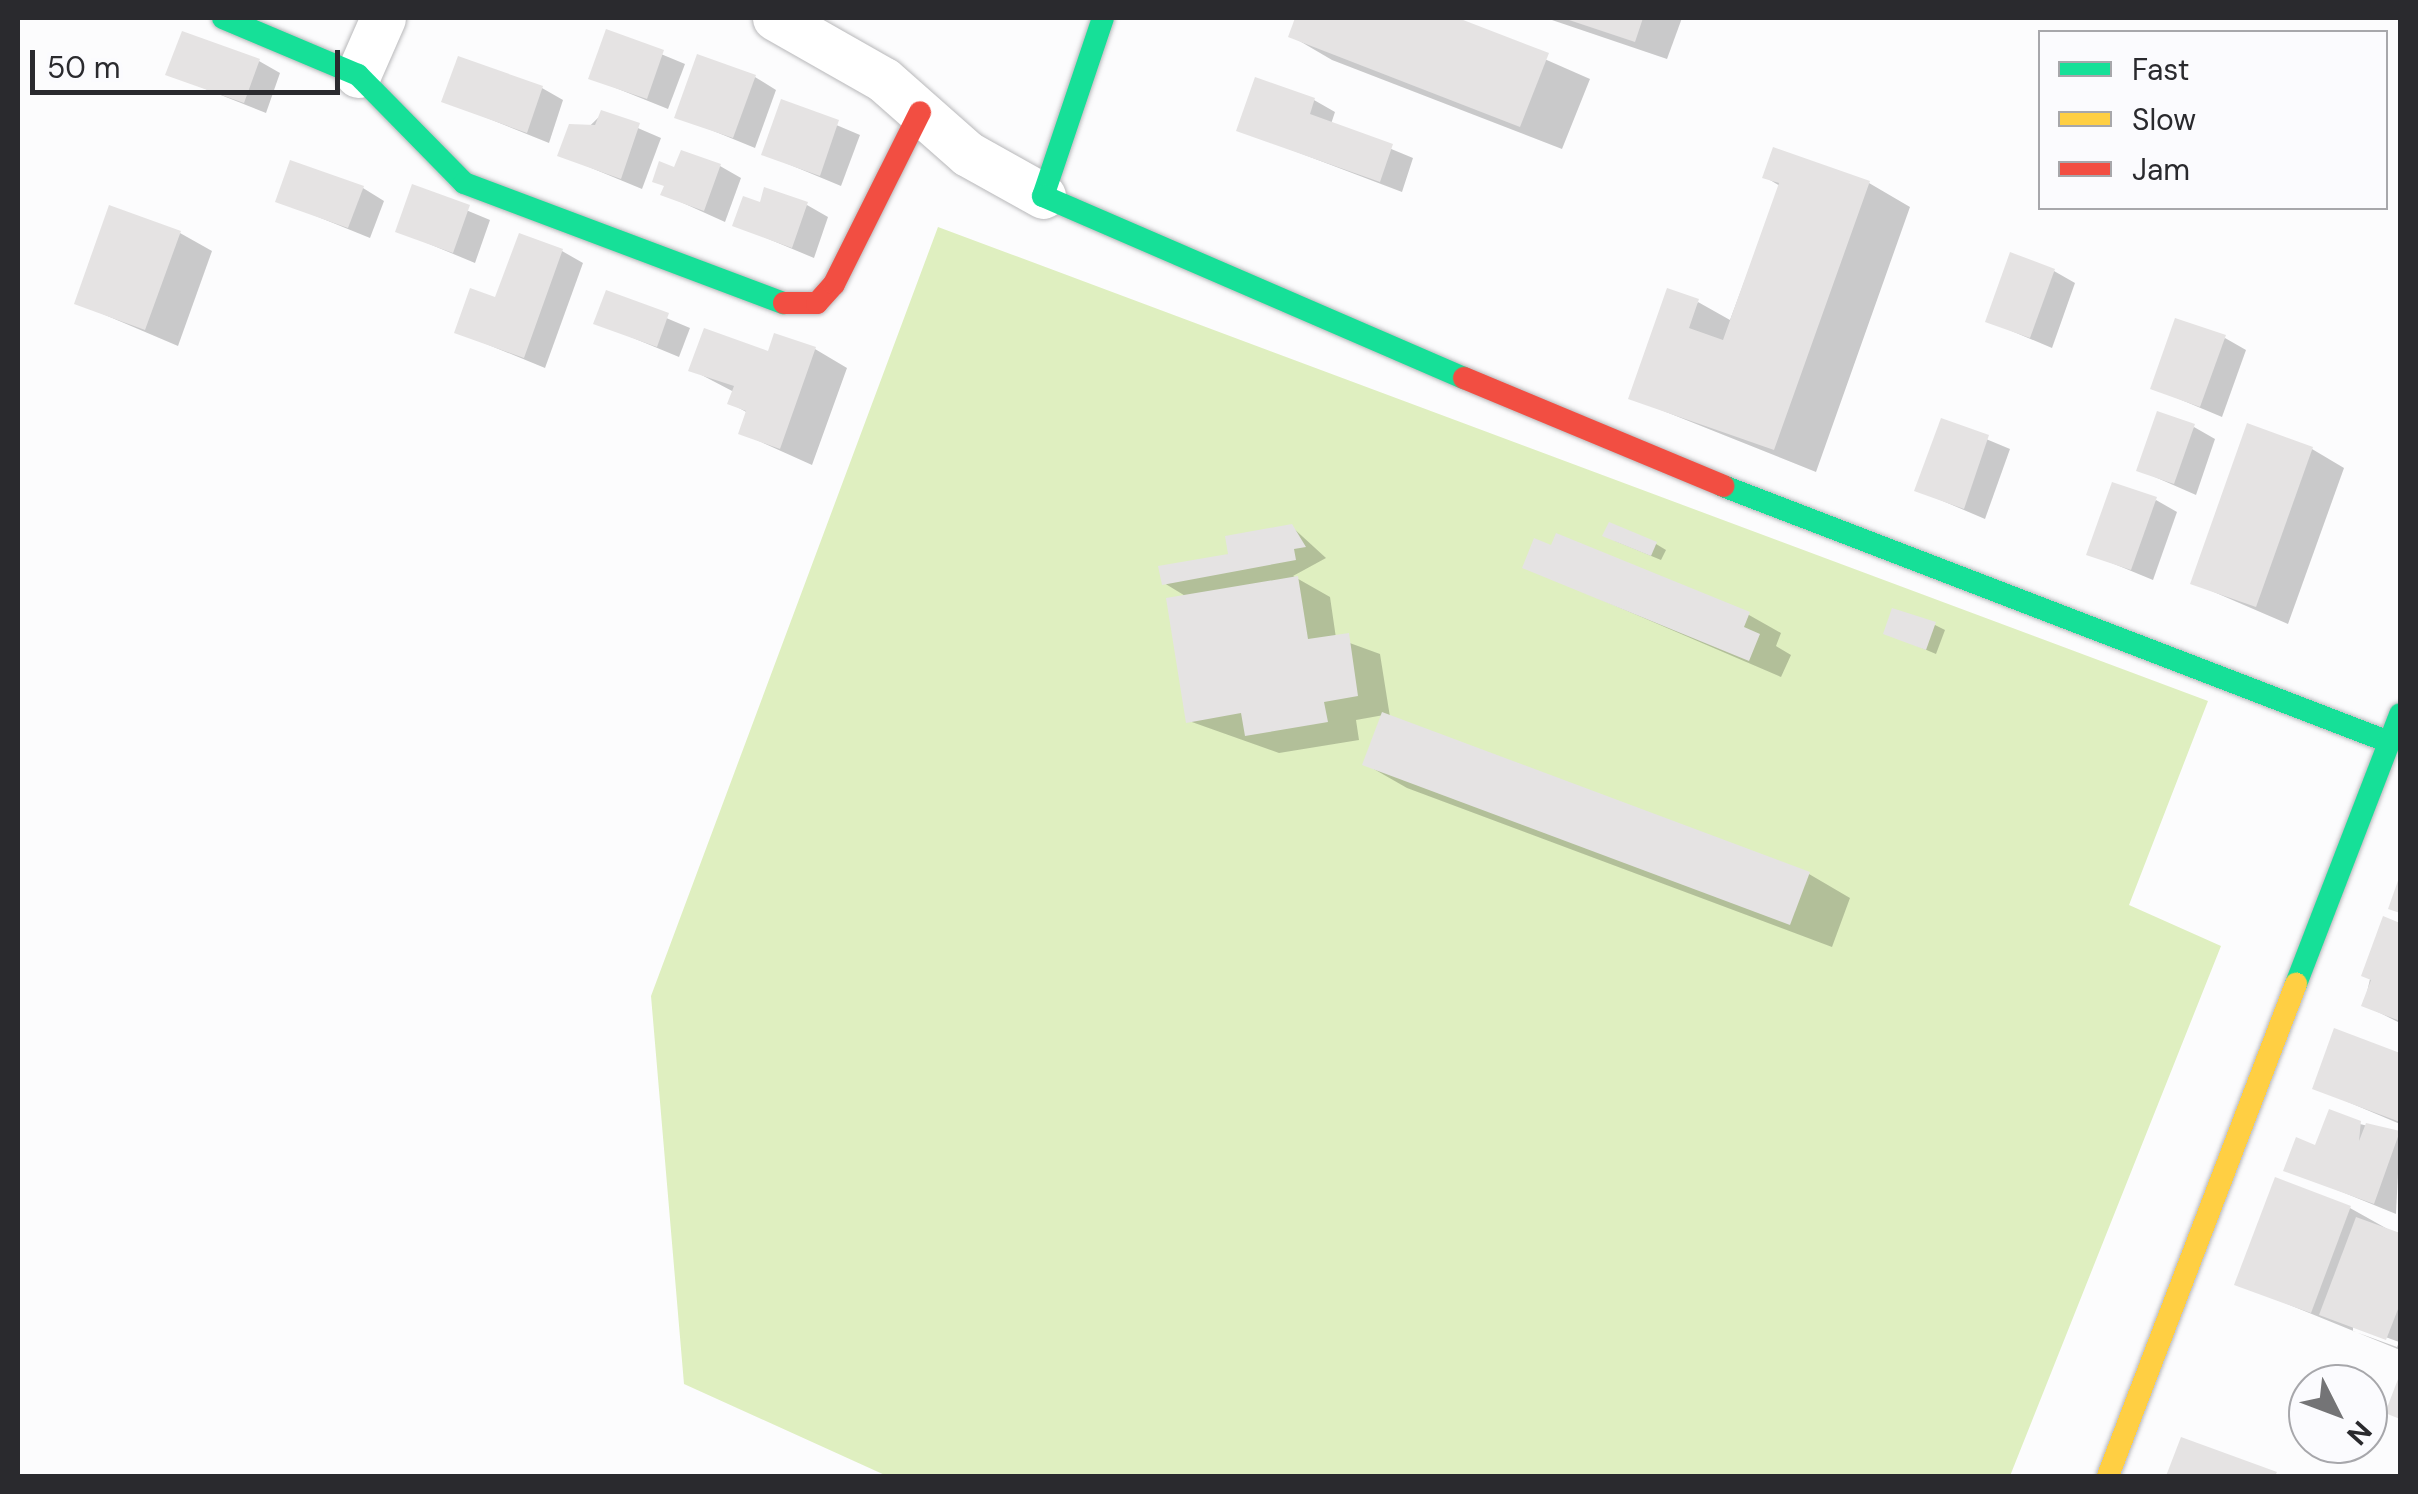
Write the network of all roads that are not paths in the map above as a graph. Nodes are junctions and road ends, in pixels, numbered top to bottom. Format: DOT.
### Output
graph roads {
  1 [pos="223,18"];
  2 [pos="383,18"];
  3 [pos="774,18"];
  4 [pos="1103,18"];
  5 [pos="358,75"];
  6 [pos="920,112"];
  7 [pos="1043,196"];
  8 [pos="2400,714"];
  9 [pos="2389,742"];
  10 [pos="2108,1476"];
  1 -- 5 [label="street"];
  2 -- 5 [label="street"];
  3 -- 6 [label="street"];
  4 -- 7 [label="street"];
  5 -- 6 [label="street"];
  6 -- 7 [label="street"];
  7 -- 9 [label="street"];
  8 -- 9 [label="street"];
  9 -- 10 [label="street"];
}
